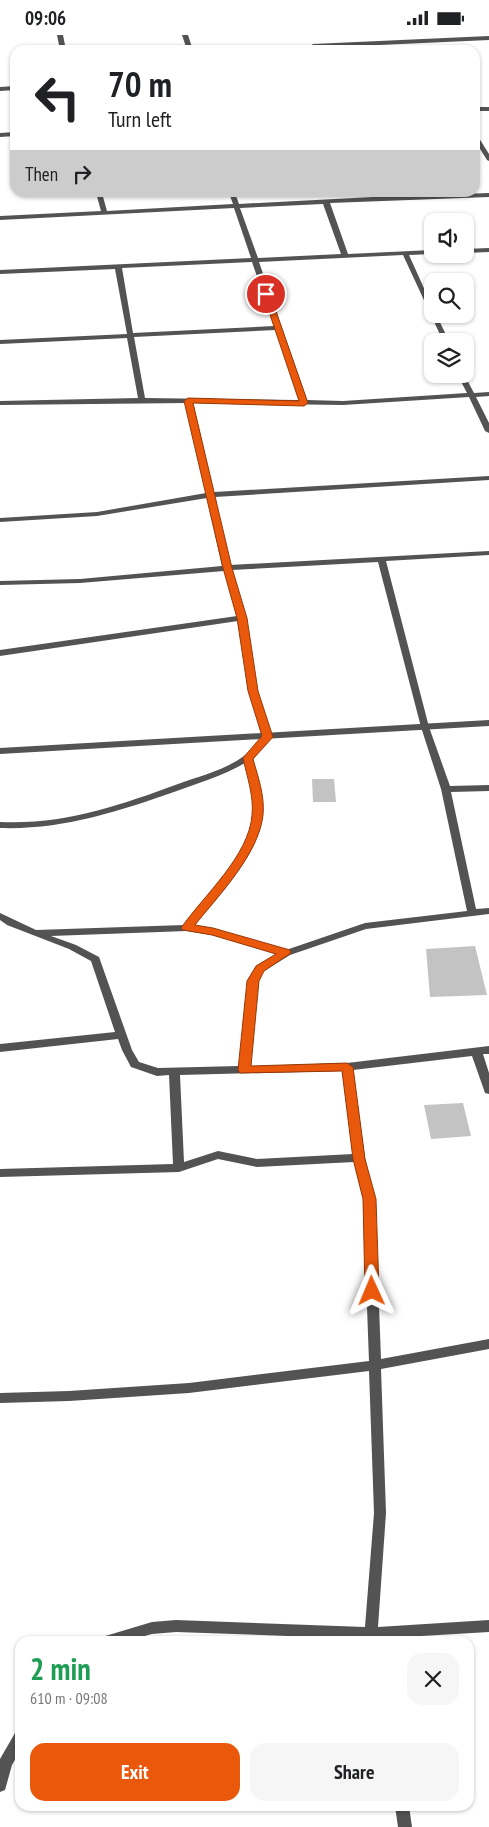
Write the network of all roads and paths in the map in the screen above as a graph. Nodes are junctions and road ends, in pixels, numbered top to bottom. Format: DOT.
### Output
graph roads {
  1 [pos="421,35"];
  2 [pos="489,38"];
  3 [pos="424,41"];
  4 [pos="313,45"];
  5 [pos="426,45"];
  6 [pos="480,144"];
  7 [pos="489,158"];
  8 [pos="100,197"];
  9 [pos="233,197"];
  10 [pos="368,197"];
  11 [pos="326,202"];
  12 [pos="237,207"];
  13 [pos="105,213"];
  14 [pos="0,218"];
  15 [pos="489,250"];
  16 [pos="474,251"];
  17 [pos="424,252"];
  18 [pos="406,253"];
  19 [pos="345,256"];
  20 [pos="255,261"];
  21 [pos="118,267"];
  22 [pos="0,272"];
  23 [pos="424,293"];
  24 [pos="278,328"];
  25 [pos="131,337"];
  26 [pos="0,342"];
  27 [pos="465,383"];
  28 [pos="489,394"];
  29 [pos="471,395"];
  30 [pos="142,401"];
  31 [pos="188,401"];
  32 [pos="0,403"];
  33 [pos="304,403"];
  34 [pos="489,431"];
  35 [pos="489,478"];
  36 [pos="210,495"];
  37 [pos="0,520"];
  38 [pos="489,553"];
  39 [pos="381,559"];
  40 [pos="227,568"];
  41 [pos="0,583"];
  42 [pos="242,618"];
  43 [pos="0,653"];
  44 [pos="489,723"];
  45 [pos="425,727"];
  46 [pos="268,737"];
  47 [pos="0,751"];
  48 [pos="248,758"];
  49 [pos="489,788"];
  50 [pos="446,789"];
  51 [pos="0,825"];
  52 [pos="489,911"];
  53 [pos="472,913"];
  54 [pos="0,916"];
  55 [pos="187,928"];
  56 [pos="35,933"];
  57 [pos="286,953"];
  58 [pos="122,1035"];
  59 [pos="0,1048"];
  60 [pos="489,1051"];
  61 [pos="478,1053"];
  62 [pos="347,1067"];
  63 [pos="244,1070"];
  64 [pos="174,1072"];
  65 [pos="489,1090"];
  66 [pos="359,1159"];
  67 [pos="180,1168"];
  68 [pos="0,1173"];
  69 [pos="489,1344"];
  70 [pos="376,1365"];
  71 [pos="0,1398"];
  72 [pos="489,1626"];
  73 [pos="371,1633"];
  74 [pos="124,1636"];
  75 [pos="15,1746"];
  76 [pos="0,1785"];
  77 [pos="403,1811"];
  78 [pos="405,1827"];
  1 -- 3 [label="street"];
  2 -- 3 [label="street"];
  3 -- 4 [label="street"];
  3 -- 5 [label="street"];
  6 -- 7 [label="street"];
  8 -- 13 [label="street"];
  9 -- 12 [label="street"];
  10 -- 11 [label="street"];
  11 -- 12 [label="street"];
  11 -- 19 [label="street"];
  12 -- 13 [label="street"];
  12 -- 20 [label="street"];
  13 -- 14 [label="street"];
  15 -- 16 [label="street"];
  17 -- 18 [label="street"];
  18 -- 19 [label="street"];
  18 -- 23 [label="street"];
  19 -- 20 [label="street"];
  20 -- 21 [label="street"];
  20 -- 24 [label="street"];
  21 -- 22 [label="street"];
  21 -- 25 [label="street"];
  24 -- 25 [label="street"];
  24 -- 33 [label="street"];
  25 -- 26 [label="street"];
  25 -- 30 [label="street"];
  27 -- 29 [label="street"];
  28 -- 29 [label="street"];
  29 -- 33 [label="street"];
  29 -- 34 [label="street"];
  30 -- 31 [label="street"];
  30 -- 32 [label="street"];
  31 -- 33 [label="street"];
  31 -- 36 [label="street"];
  35 -- 36 [label="street"];
  36 -- 37 [label="street"];
  36 -- 40 [label="street"];
  38 -- 39 [label="street"];
  39 -- 40 [label="street"];
  39 -- 45 [label="street"];
  40 -- 41 [label="street"];
  40 -- 42 [label="street"];
  42 -- 43 [label="street"];
  42 -- 46 [label="street"];
  44 -- 45 [label="street"];
  45 -- 46 [label="street"];
  45 -- 50 [label="street"];
  46 -- 47 [label="street"];
  46 -- 48 [label="street"];
  48 -- 51 [label="street"];
  48 -- 55 [label="street"];
  49 -- 50 [label="street"];
  50 -- 53 [label="street"];
  52 -- 53 [label="street"];
  53 -- 57 [label="street"];
  54 -- 56 [label="street"];
  55 -- 56 [label="street"];
  55 -- 57 [label="street"];
  56 -- 58 [label="street"];
  57 -- 63 [label="street"];
  58 -- 59 [label="street"];
  58 -- 64 [label="street"];
  60 -- 61 [label="street"];
  61 -- 62 [label="street"];
  61 -- 65 [label="street"];
  62 -- 63 [label="street"];
  62 -- 66 [label="street"];
  63 -- 64 [label="street"];
  64 -- 67 [label="street"];
  66 -- 67 [label="street"];
  66 -- 70 [label="street"];
  67 -- 68 [label="street"];
  69 -- 70 [label="street"];
  70 -- 71 [label="street"];
  70 -- 73 [label="street"];
  72 -- 73 [label="street"];
  73 -- 74 [label="street"];
  75 -- 76 [label="street"];
  77 -- 78 [label="street"];
}
